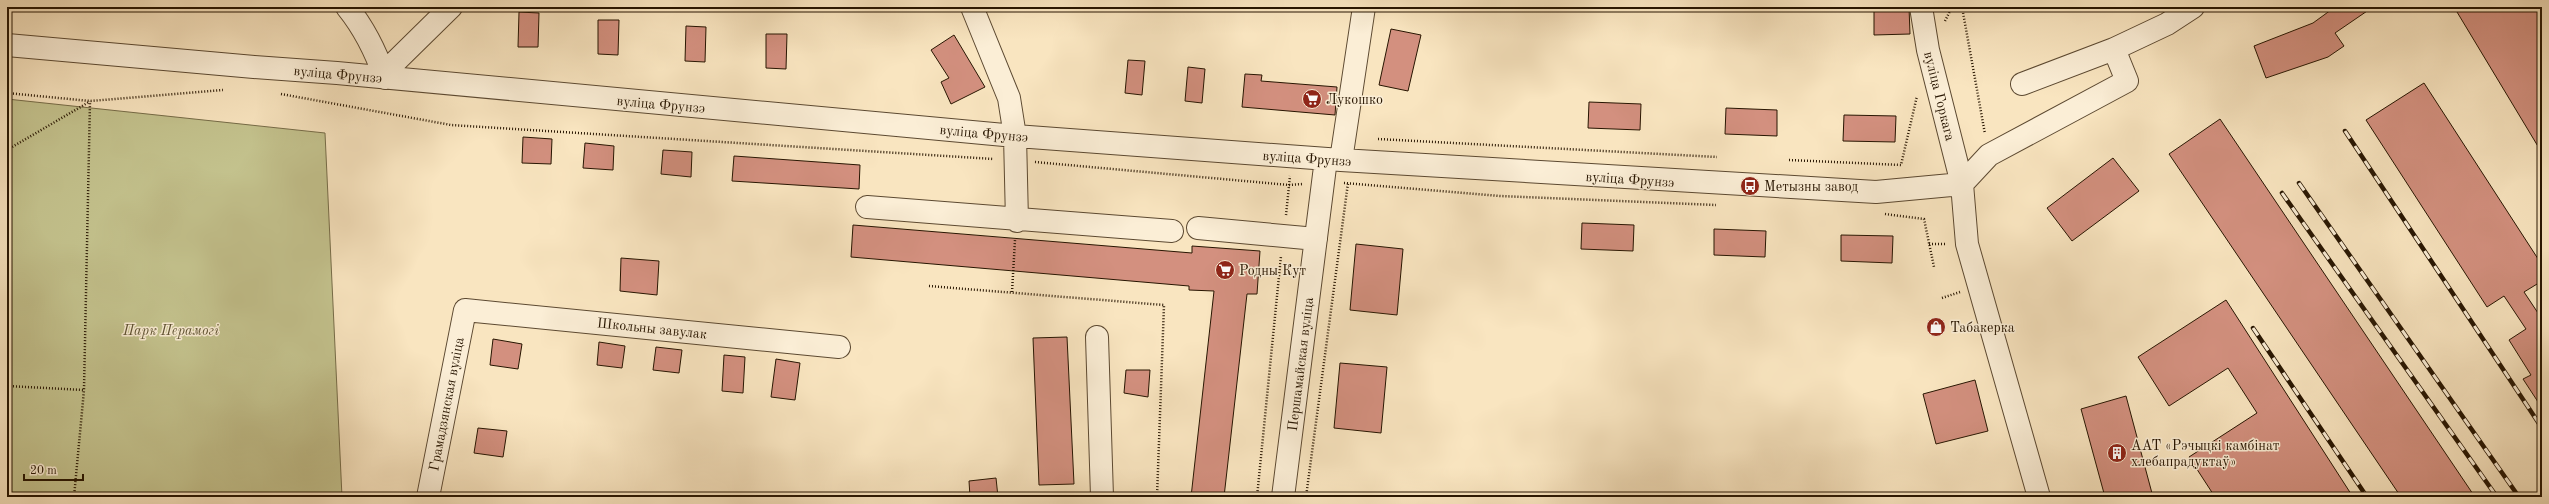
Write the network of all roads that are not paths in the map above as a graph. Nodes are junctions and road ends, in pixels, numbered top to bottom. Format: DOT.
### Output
graph roads {
  1 [pos="347,7"];
  2 [pos="451,7"];
  3 [pos="972,7"];
  4 [pos="1364,7"];
  5 [pos="1921,7"];
  6 [pos="2193,7"];
  7 [pos="7,44"];
  8 [pos="2114,49"];
  9 [pos="385,78"];
  10 [pos="2022,84"];
  11 [pos="1015,136"];
  12 [pos="1334,160"];
  13 [pos="1962,184"];
  14 [pos="867,207"];
  15 [pos="1016,221"];
  16 [pos="1198,228"];
  17 [pos="1172,231"];
  18 [pos="1316,239"];
  19 [pos="465,310"];
  20 [pos="1097,337"];
  21 [pos="839,347"];
  22 [pos="428,497"];
  23 [pos="1102,497"];
  24 [pos="1283,497"];
  25 [pos="2038,497"];
  1 -- 9 [label="street"];
  2 -- 9 [label="street"];
  3 -- 11 [label="street"];
  4 -- 12 [label="street, Першамайская вуліца"];
  5 -- 13 [label="street, вуліца Горкага"];
  6 -- 8 [label="street"];
  7 -- 9 [label="street, вуліца Фрунзэ"];
  8 -- 10 [label="street"];
  8 -- 13 [label="street"];
  9 -- 11 [label="street, вуліца Фрунзэ"];
  11 -- 12 [label="street, вуліца Фрунзэ"];
  11 -- 15 [label="street"];
  12 -- 13 [label="street, вуліца Фрунзэ"];
  12 -- 18 [label="street, Першамайская вуліца"];
  13 -- 25 [label="street, вуліца Горкага"];
  14 -- 15 [label="street"];
  15 -- 17 [label="street"];
  16 -- 18 [label="street"];
  18 -- 24 [label="street, Першамайская вуліца"];
  19 -- 21 [label="street, Школьны завулак"];
  19 -- 22 [label="street, Грамадзянская вуліца"];
  20 -- 23 [label="street"];
}
